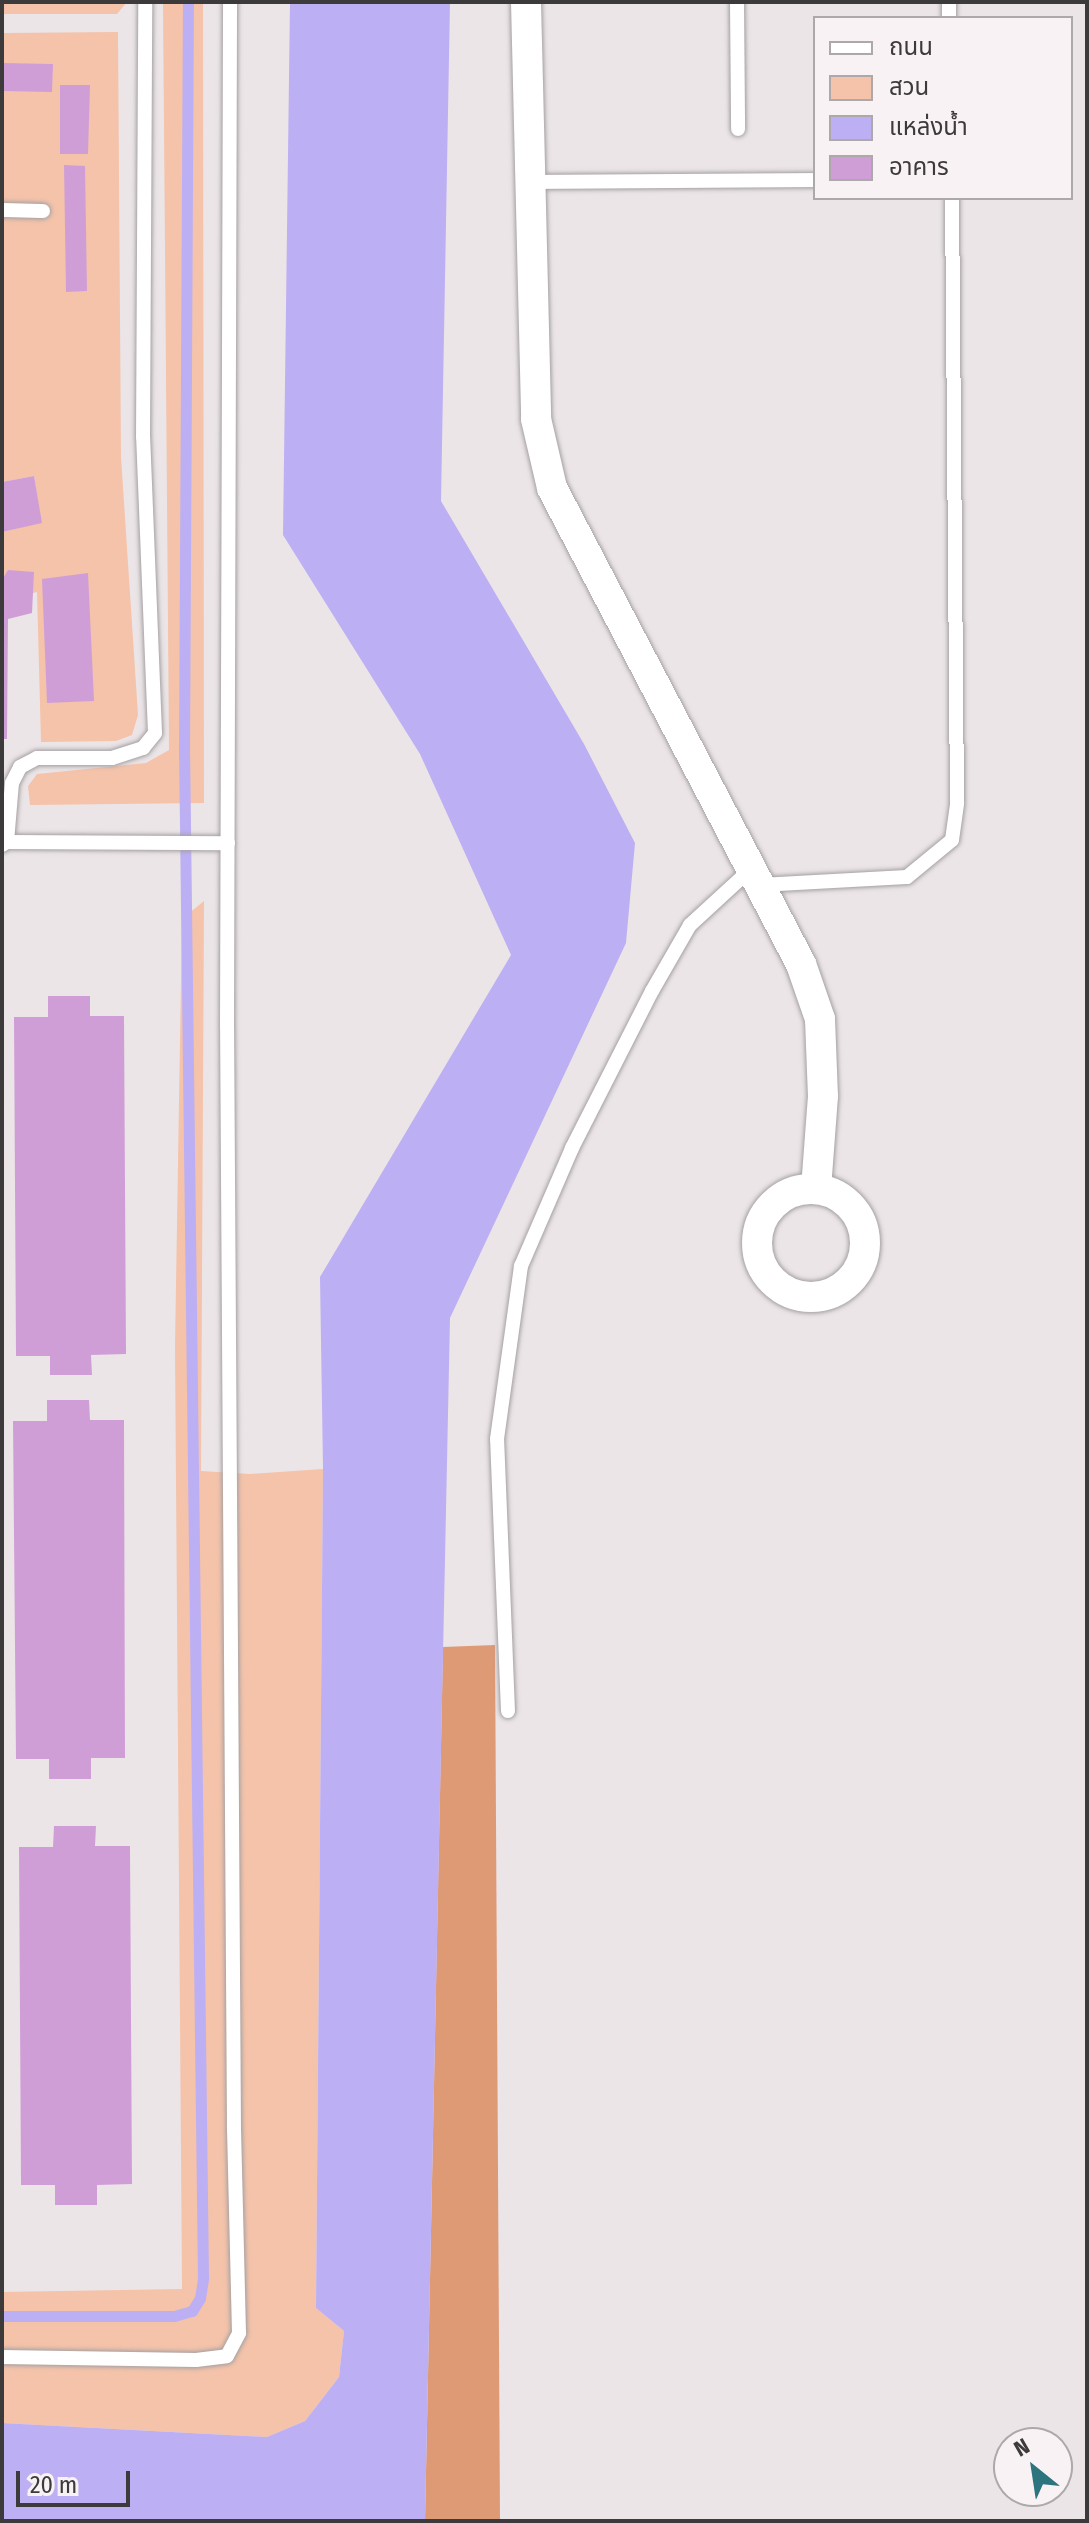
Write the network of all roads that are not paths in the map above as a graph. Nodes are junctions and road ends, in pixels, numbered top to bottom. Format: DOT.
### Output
graph roads {
  1 [pos="145,2"];
  2 [pos="230,2"];
  3 [pos="526,2"];
  4 [pos="737,2"];
  5 [pos="738,129"];
  6 [pos="813,180"];
  7 [pos="533,182"];
  8 [pos="952,200"];
  9 [pos="2,210"];
  10 [pos="43,211"];
  11 [pos="4,843"];
  12 [pos="228,843"];
  13 [pos="756,877"];
  14 [pos="816,1189"];
  15 [pos="508,1711"];
  16 [pos="2,2357"];
  1 -- 11 [label="lane"];
  2 -- 12 [label="lane"];
  3 -- 7 [label="street"];
  4 -- 5 [label="lane"];
  6 -- 7 [label="lane"];
  7 -- 13 [label="street"];
  8 -- 13 [label="lane"];
  9 -- 10 [label="lane"];
  11 -- 12 [label="lane"];
  12 -- 16 [label="lane"];
  13 -- 14 [label="street"];
  13 -- 15 [label="lane"];
}
